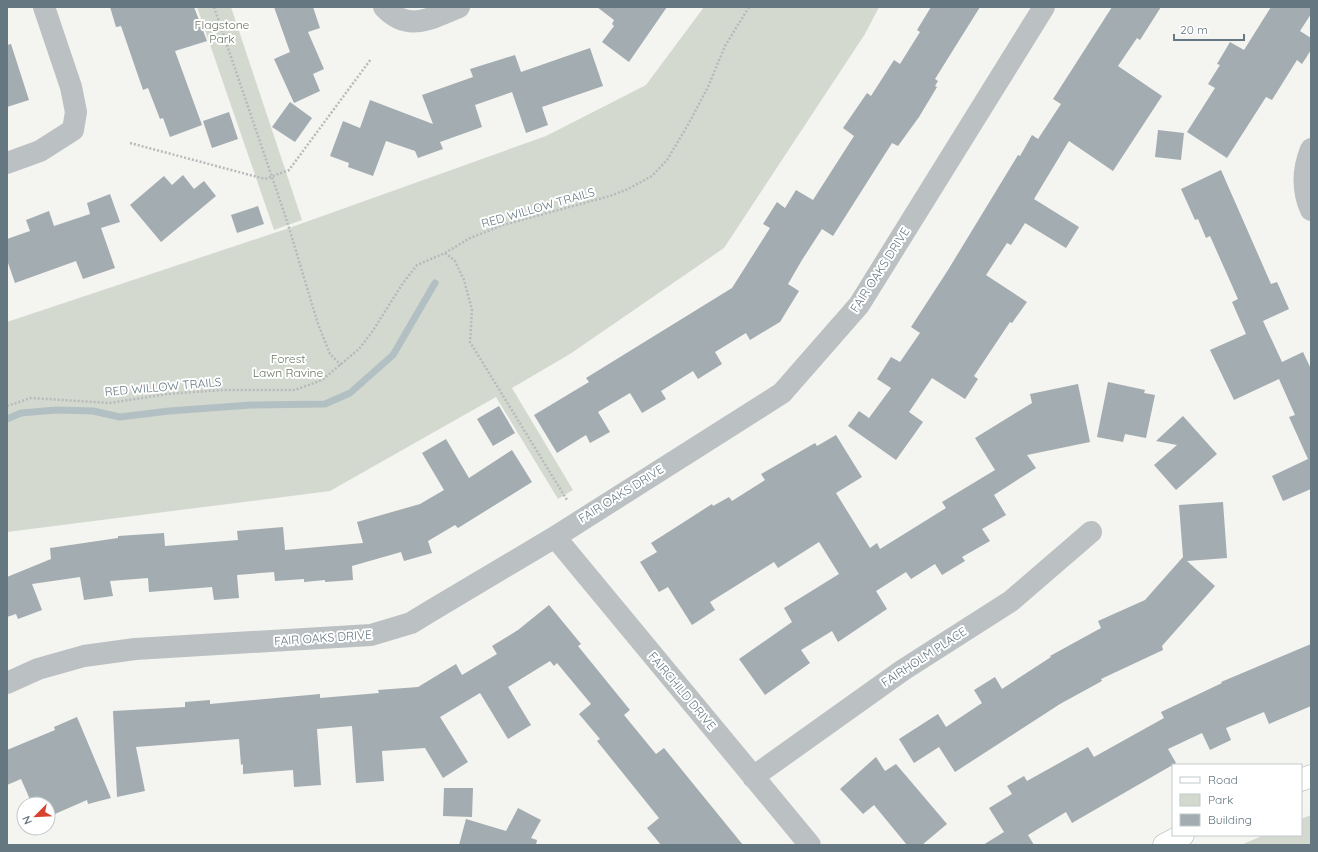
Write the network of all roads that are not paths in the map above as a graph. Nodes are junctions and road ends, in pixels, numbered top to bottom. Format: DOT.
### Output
graph roads {
  1 [pos="44,7"];
  2 [pos="384,7"];
  3 [pos="459,7"];
  4 [pos="1044,7"];
  5 [pos="1311,149"];
  6 [pos="7,162"];
  7 [pos="1311,210"];
  8 [pos="1091,532"];
  9 [pos="555,537"];
  10 [pos="7,683"];
  11 [pos="753,777"];
  12 [pos="1182,836"];
  13 [pos="810,845"];
  14 [pos="1164,845"];
  1 -- 6 [label="street"];
  2 -- 3 [label="street"];
  4 -- 9 [label="street, FAIR OAKS DRIVE"];
  5 -- 7 [label="street"];
  8 -- 11 [label="street, FAIRHOLM PLACE"];
  9 -- 10 [label="street, FAIR OAKS DRIVE"];
  9 -- 11 [label="street, FAIRCHILD DRIVE"];
  11 -- 13 [label="street, FAIRCHILD DRIVE"];
  12 -- 14 [label="street"];
}
